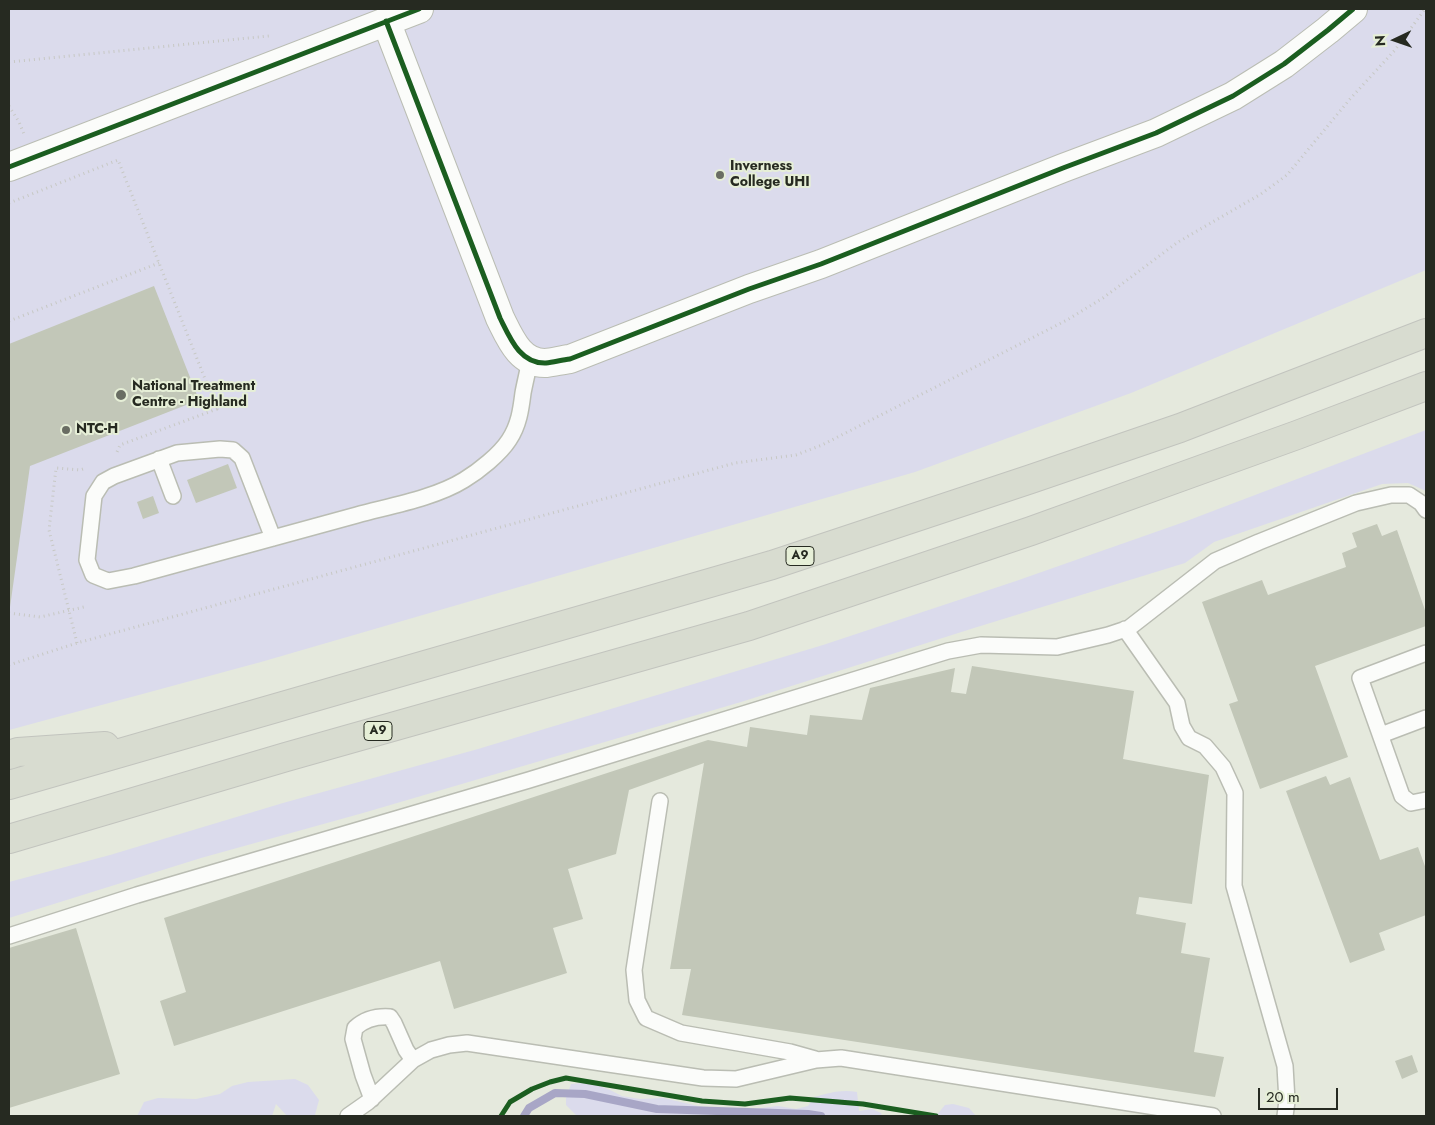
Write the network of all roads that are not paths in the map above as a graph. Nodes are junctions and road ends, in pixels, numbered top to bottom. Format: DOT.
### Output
graph roads {
  1 [pos="419,9"];
  2 [pos="1353,9"];
  3 [pos="382,15"];
  4 [pos="9,167"];
  5 [pos="1426,333"];
  6 [pos="530,360"];
  7 [pos="1426,386"];
  8 [pos="160,459"];
  9 [pos="174,496"];
  10 [pos="1426,510"];
  11 [pos="273,538"];
  12 [pos="1125,629"];
  13 [pos="1426,653"];
  14 [pos="1426,718"];
  15 [pos="1381,735"];
  16 [pos="161,742"];
  17 [pos="9,755"];
  18 [pos="9,785"];
  19 [pos="1426,800"];
  20 [pos="660,801"];
  21 [pos="9,839"];
  22 [pos="9,936"];
  23 [pos="413,1060"];
  24 [pos="816,1060"];
  25 [pos="372,1099"];
  26 [pos="348,1116"];
  27 [pos="1213,1116"];
  28 [pos="1285,1116"];
  1 -- 3 [label="street"];
  2 -- 6 [label="street"];
  3 -- 4 [label="street"];
  3 -- 6 [label="street"];
  5 -- 16 [label="highway, A9"];
  6 -- 11 [label="lane"];
  7 -- 21 [label="highway, A9"];
  8 -- 9 [label="lane"];
  8 -- 11 [label="lane"];
  8 -- 11 [label="lane"];
  10 -- 12 [label="lane"];
  12 -- 22 [label="lane"];
  12 -- 28 [label="lane"];
  13 -- 15 [label="lane"];
  14 -- 15 [label="lane"];
  15 -- 19 [label="lane"];
  16 -- 17 [label="highway, A9"];
  16 -- 18 [label="highway, A9"];
  20 -- 24 [label="lane"];
  23 -- 24 [label="lane"];
  23 -- 25 [label="lane"];
  23 -- 25 [label="lane"];
  24 -- 27 [label="lane"];
  25 -- 26 [label="lane"];
}
